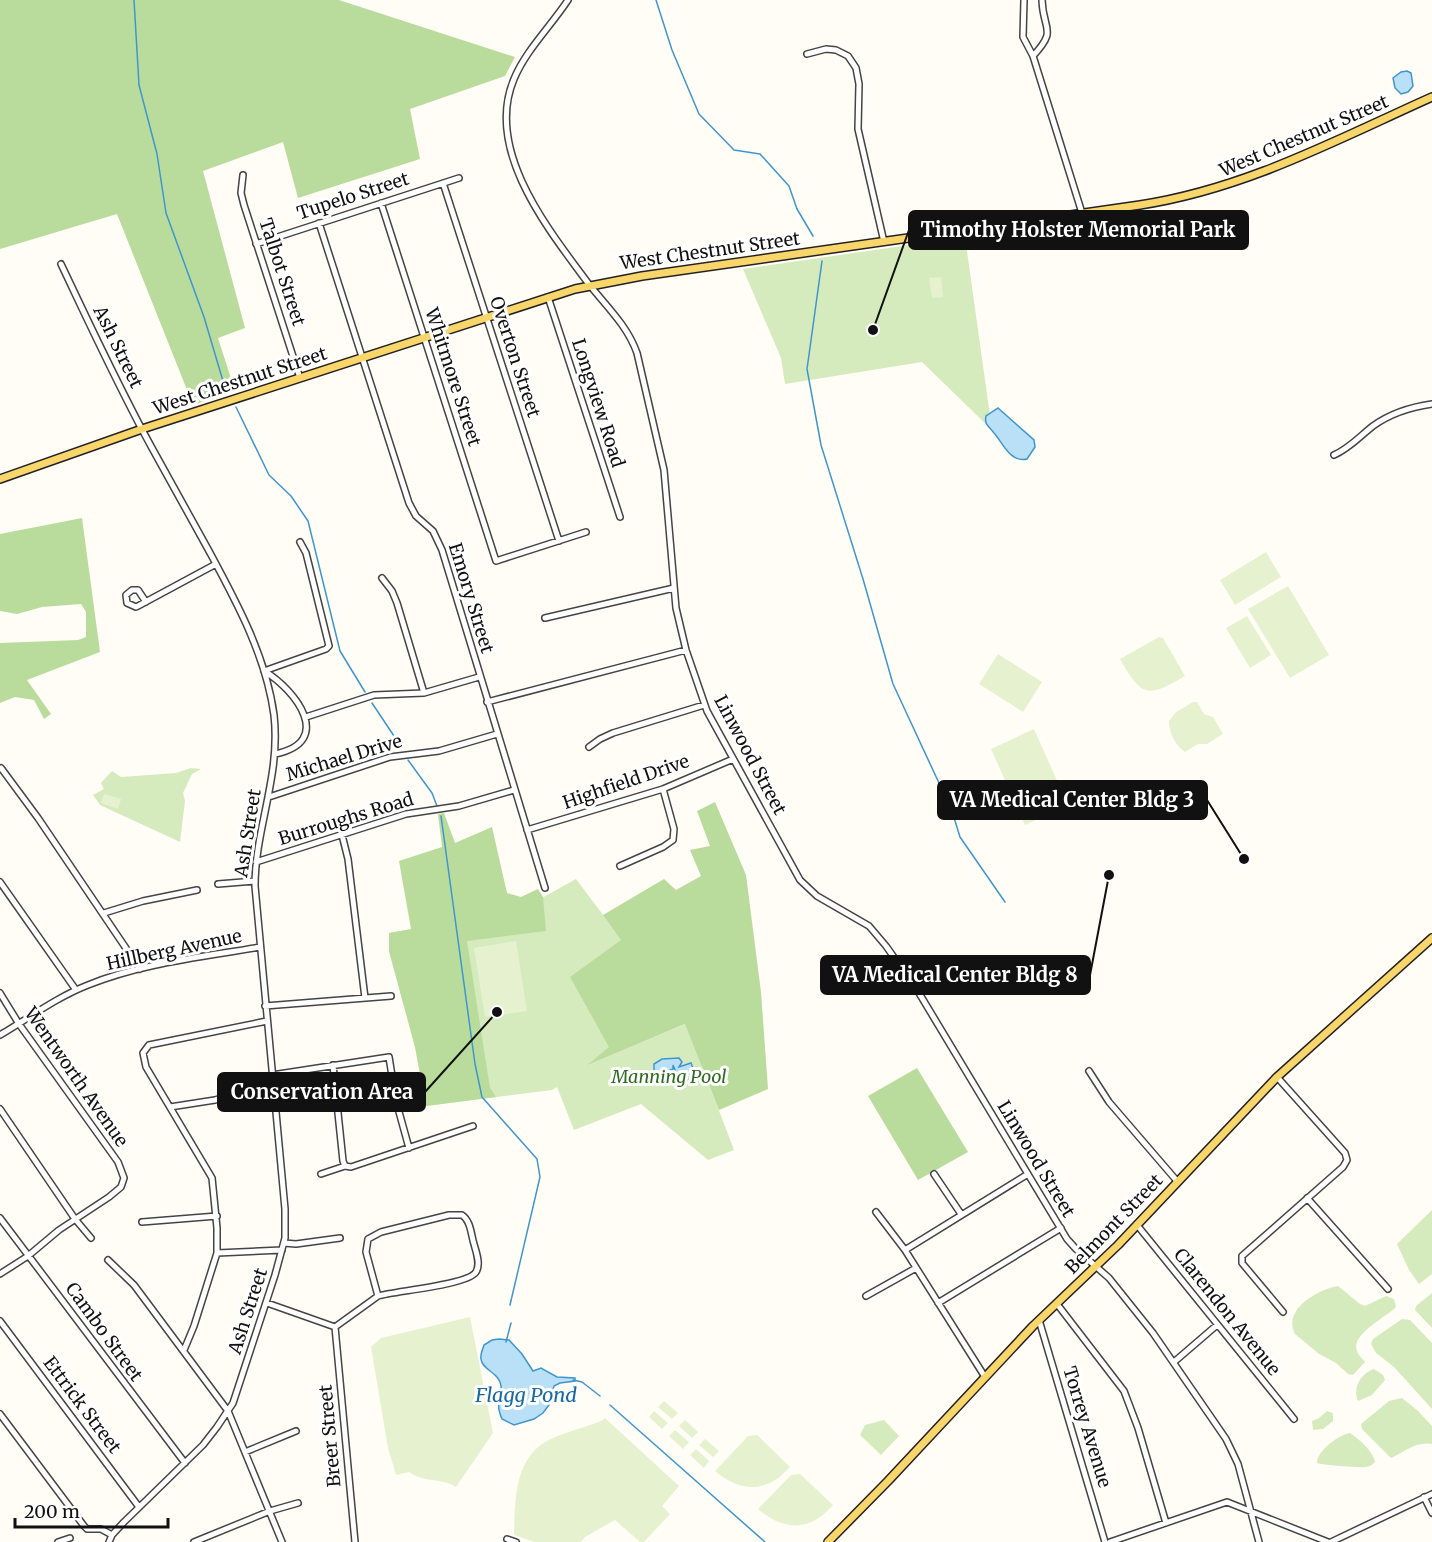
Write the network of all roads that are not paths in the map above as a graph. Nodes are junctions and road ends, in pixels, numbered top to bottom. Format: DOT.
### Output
graph roads {
  1 [pos="568,0"];
  2 [pos="1024,0"];
  3 [pos="1042,0"];
  4 [pos="807,54"];
  5 [pos="1033,56"];
  6 [pos="1432,97"];
  7 [pos="243,175"];
  8 [pos="459,178"];
  9 [pos="443,183"];
  10 [pos="381,203"];
  11 [pos="1082,213"];
  12 [pos="319,223"];
  13 [pos="884,242"];
  14 [pos="256,244"];
  15 [pos="61,264"];
  16 [pos="590,286"];
  17 [pos="548,297"];
  18 [pos="486,317"];
  19 [pos="424,338"];
  20 [pos="362,358"];
  21 [pos="300,378"];
  22 [pos="1432,404"];
  23 [pos="142,429"];
  24 [pos="1334,455"];
  25 [pos="0,479"];
  26 [pos="620,517"];
  27 [pos="586,532"];
  28 [pos="559,541"];
  29 [pos="300,542"];
  30 [pos="216,564"];
  31 [pos="382,578"];
  32 [pos="674,588"];
  33 [pos="146,602"];
  34 [pos="545,618"];
  35 [pos="686,650"];
  36 [pos="264,671"];
  37 [pos="479,677"];
  38 [pos="424,693"];
  39 [pos="487,702"];
  40 [pos="704,705"];
  41 [pos="306,717"];
  42 [pos="497,734"];
  43 [pos="590,747"];
  44 [pos="274,754"];
  45 [pos="733,759"];
  46 [pos="1,768"];
  47 [pos="663,789"];
  48 [pos="514,790"];
  49 [pos="270,796"];
  50 [pos="527,830"];
  51 [pos="342,835"];
  52 [pos="256,862"];
  53 [pos="620,866"];
  54 [pos="255,881"];
  55 [pos="0,882"];
  56 [pos="218,884"];
  57 [pos="545,888"];
  58 [pos="197,890"];
  59 [pos="104,913"];
  60 [pos="1432,938"];
  61 [pos="260,947"];
  62 [pos="141,969"];
  63 [pos="76,990"];
  64 [pos="0,993"];
  65 [pos="391,996"];
  66 [pos="365,998"];
  67 [pos="265,1006"];
  68 [pos="267,1022"];
  69 [pos="19,1024"];
  70 [pos="0,1035"];
  71 [pos="333,1065"];
  72 [pos="1089,1071"];
  73 [pos="272,1075"];
  74 [pos="1277,1077"];
  75 [pos="272,1082"];
  76 [pos="170,1107"];
  77 [pos="0,1109"];
  78 [pos="473,1126"];
  79 [pos="409,1148"];
  80 [pos="345,1166"];
  81 [pos="321,1174"];
  82 [pos="934,1174"];
  83 [pos="1028,1174"];
  84 [pos="1177,1181"];
  85 [pos="1307,1198"];
  86 [pos="876,1212"];
  87 [pos="961,1214"];
  88 [pos="216,1216"];
  89 [pos="0,1218"];
  90 [pos="75,1219"];
  91 [pos="142,1222"];
  92 [pos="1137,1225"];
  93 [pos="1061,1228"];
  94 [pos="91,1238"];
  95 [pos="340,1238"];
  96 [pos="283,1247"];
  97 [pos="905,1250"];
  98 [pos="217,1253"];
  99 [pos="28,1256"];
  100 [pos="108,1260"];
  101 [pos="1095,1267"];
  102 [pos="916,1268"];
  103 [pos="0,1274"];
  104 [pos="1388,1288"];
  105 [pos="378,1296"];
  106 [pos="866,1296"];
  107 [pos="267,1303"];
  108 [pos="938,1303"];
  109 [pos="1057,1304"];
  110 [pos="1283,1312"];
  111 [pos="1039,1320"];
  112 [pos="0,1321"];
  113 [pos="1217,1325"];
  114 [pos="335,1328"];
  115 [pos="184,1350"];
  116 [pos="1174,1362"];
  117 [pos="985,1377"];
  118 [pos="228,1411"];
  119 [pos="0,1414"];
  120 [pos="1294,1419"];
  121 [pos="296,1431"];
  122 [pos="245,1452"];
  123 [pos="185,1462"];
  124 [pos="1432,1494"];
  125 [pos="1424,1497"];
  126 [pos="298,1503"];
  127 [pos="139,1508"];
  128 [pos="270,1511"];
  129 [pos="1251,1511"];
  130 [pos="1432,1513"];
  131 [pos="1166,1523"];
  132 [pos="112,1535"];
  133 [pos="70,1538"];
  134 [pos="507,1539"];
  135 [pos="58,1542"];
  136 [pos="109,1542"];
  137 [pos="194,1542"];
  138 [pos="282,1542"];
  139 [pos="355,1542"];
  140 [pos="516,1542"];
  141 [pos="828,1542"];
  142 [pos="1108,1542"];
  143 [pos="1259,1542"];
  144 [pos="1329,1542"];
  1 -- 16 [label="street, Linwood Street"];
  2 -- 5 [label="street"];
  3 -- 5 [label="street"];
  4 -- 13 [label="street"];
  5 -- 11 [label="street"];
  6 -- 11 [label="main road, West Chestnut Street"];
  7 -- 14 [label="street, Talbot Street"];
  8 -- 9 [label="street, Tupelo Street"];
  9 -- 10 [label="street, Tupelo Street"];
  9 -- 18 [label="street, Overton Street"];
  10 -- 12 [label="street, Tupelo Street"];
  10 -- 19 [label="street, Whitmore Street"];
  11 -- 13 [label="main road, West Chestnut Street"];
  12 -- 14 [label="street, Tupelo Street"];
  12 -- 20 [label="street, Emory Street"];
  13 -- 16 [label="main road, West Chestnut Street"];
  14 -- 21 [label="street, Talbot Street"];
  15 -- 23 [label="street, Ash Street"];
  16 -- 17 [label="main road, West Chestnut Street"];
  16 -- 32 [label="street, Linwood Street"];
  17 -- 18 [label="main road, West Chestnut Street"];
  17 -- 26 [label="street, Longview Road"];
  18 -- 19 [label="main road, West Chestnut Street"];
  18 -- 28 [label="street, Overton Street"];
  19 -- 20 [label="main road, West Chestnut Street"];
  19 -- 28 [label="street, Whitmore Street"];
  20 -- 21 [label="main road, West Chestnut Street"];
  20 -- 37 [label="street, Emory Street"];
  21 -- 23 [label="main road, West Chestnut Street"];
  22 -- 24 [label="street"];
  23 -- 25 [label="main road, West Chestnut Street"];
  23 -- 30 [label="street, Ash Street"];
  27 -- 28 [label="street"];
  29 -- 36 [label="street"];
  30 -- 33 [label="street"];
  30 -- 36 [label="street, Ash Street"];
  31 -- 38 [label="street"];
  32 -- 34 [label="street"];
  32 -- 35 [label="street, Linwood Street"];
  35 -- 39 [label="street"];
  35 -- 40 [label="street, Linwood Street"];
  36 -- 41 [label="street"];
  36 -- 44 [label="street, Ash Street"];
  37 -- 38 [label="street"];
  37 -- 39 [label="street, Emory Street"];
  38 -- 41 [label="street"];
  39 -- 42 [label="street, Emory Street"];
  40 -- 43 [label="street"];
  40 -- 45 [label="street, Linwood Street"];
  41 -- 44 [label="street"];
  42 -- 48 [label="street, Emory Street"];
  42 -- 49 [label="street, Michael Drive"];
  44 -- 49 [label="street, Ash Street"];
  45 -- 47 [label="street, Highfield Drive"];
  45 -- 83 [label="street, Linwood Street"];
  46 -- 59 [label="street"];
  47 -- 50 [label="street, Highfield Drive"];
  47 -- 53 [label="street"];
  48 -- 50 [label="street, Emory Street"];
  48 -- 51 [label="street, Burroughs Road"];
  49 -- 52 [label="street, Ash Street"];
  50 -- 57 [label="street, Emory Street"];
  51 -- 52 [label="street, Burroughs Road"];
  51 -- 66 [label="street"];
  52 -- 54 [label="street, Ash Street"];
  54 -- 56 [label="street"];
  54 -- 61 [label="street, Ash Street"];
  55 -- 63 [label="street"];
  58 -- 59 [label="street"];
  59 -- 62 [label="street"];
  60 -- 74 [label="main road, Belmont Street"];
  61 -- 62 [label="street, Hillberg Avenue"];
  61 -- 67 [label="street, Ash Street"];
  62 -- 63 [label="street, Hillberg Avenue"];
  63 -- 69 [label="street, Hillberg Avenue"];
  64 -- 69 [label="street, Wentworth Avenue"];
  65 -- 66 [label="street"];
  66 -- 67 [label="street"];
  67 -- 68 [label="street, Ash Street"];
  68 -- 73 [label="street, Ash Street"];
  68 -- 76 [label="street"];
  69 -- 70 [label="street, Hillberg Avenue"];
  69 -- 90 [label="street, Wentworth Avenue"];
  71 -- 73 [label="street"];
  71 -- 79 [label="street"];
  71 -- 80 [label="street"];
  72 -- 84 [label="street"];
  73 -- 75 [label="street, Ash Street"];
  74 -- 84 [label="main road, Belmont Street"];
  74 -- 85 [label="street"];
  75 -- 76 [label="street"];
  75 -- 96 [label="street, Ash Street"];
  76 -- 88 [label="street"];
  77 -- 90 [label="street"];
  78 -- 79 [label="street"];
  79 -- 80 [label="street"];
  80 -- 81 [label="street"];
  82 -- 87 [label="street"];
  83 -- 87 [label="street"];
  83 -- 93 [label="street, Linwood Street"];
  84 -- 92 [label="main road, Belmont Street"];
  85 -- 104 [label="street"];
  85 -- 110 [label="street"];
  86 -- 97 [label="street"];
  87 -- 97 [label="street"];
  88 -- 91 [label="street"];
  88 -- 98 [label="street"];
  89 -- 99 [label="street, Cambo Street"];
  90 -- 94 [label="street"];
  90 -- 99 [label="street"];
  92 -- 101 [label="main road, Belmont Street"];
  92 -- 113 [label="street, Clarendon Avenue"];
  93 -- 101 [label="street, Linwood Street"];
  93 -- 108 [label="street"];
  95 -- 96 [label="street"];
  96 -- 98 [label="street"];
  96 -- 107 [label="street, Ash Street"];
  97 -- 102 [label="street"];
  98 -- 115 [label="street"];
  99 -- 103 [label="street"];
  99 -- 123 [label="street, Cambo Street"];
  100 -- 115 [label="street"];
  101 -- 109 [label="main road, Belmont Street"];
  101 -- 116 [label="street, Linwood Street"];
  102 -- 106 [label="street"];
  102 -- 108 [label="street"];
  105 -- 105 [label="street"];
  105 -- 114 [label="street"];
  107 -- 114 [label="street"];
  107 -- 118 [label="street, Ash Street"];
  108 -- 117 [label="street"];
  109 -- 111 [label="main road, Belmont Street"];
  109 -- 131 [label="street"];
  111 -- 117 [label="main road, Belmont Street"];
  111 -- 142 [label="street, Torrey Avenue"];
  112 -- 127 [label="street, Ettrick Street"];
  113 -- 116 [label="street"];
  113 -- 120 [label="street, Clarendon Avenue"];
  114 -- 139 [label="street, Breer Street"];
  115 -- 118 [label="street"];
  116 -- 129 [label="street, Linwood Street"];
  117 -- 141 [label="main road, Belmont Street"];
  118 -- 122 [label="street"];
  118 -- 123 [label="street, Ash Street"];
  119 -- 132 [label="street"];
  121 -- 122 [label="street"];
  122 -- 128 [label="street"];
  123 -- 127 [label="street, Ash Street"];
  124 -- 125 [label="street"];
  125 -- 130 [label="street"];
  125 -- 144 [label="street"];
  126 -- 128 [label="street"];
  127 -- 132 [label="street, Ash Street"];
  128 -- 137 [label="street"];
  128 -- 138 [label="street"];
  129 -- 131 [label="street"];
  129 -- 143 [label="street, Linwood Street"];
  129 -- 144 [label="street"];
  131 -- 142 [label="street"];
  132 -- 136 [label="street, Ash Street"];
  133 -- 135 [label="street"];
  134 -- 140 [label="street"];
}
